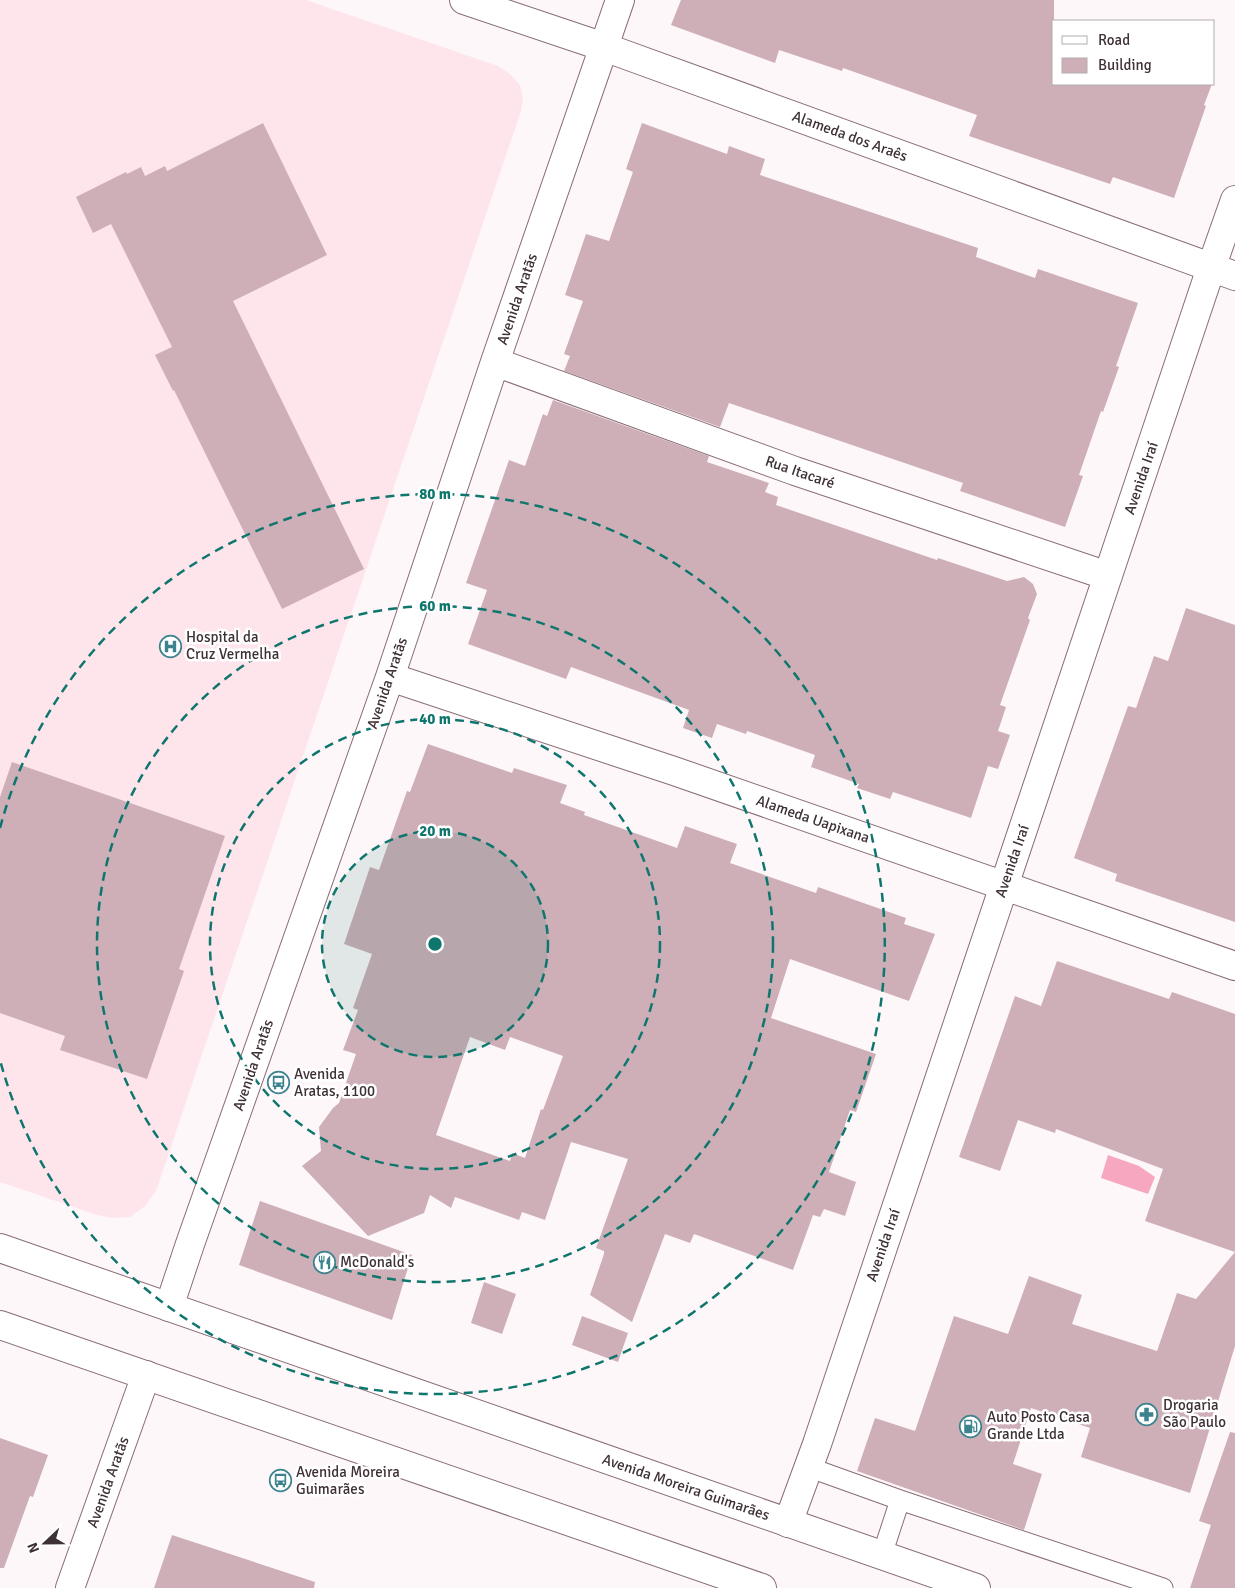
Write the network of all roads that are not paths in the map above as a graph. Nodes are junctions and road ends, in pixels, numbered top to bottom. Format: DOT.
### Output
graph roads {
  1 [pos="464,0"];
  2 [pos="620,0"];
  3 [pos="604,47"];
  4 [pos="1235,200"];
  5 [pos="1223,272"];
  6 [pos="495,362"];
  7 [pos="1108,576"];
  8 [pos="390,677"];
  9 [pos="1004,886"];
  10 [pos="1235,966"];
  11 [pos="0,1248"];
  12 [pos="169,1307"];
  13 [pos="0,1326"];
  14 [pos="146,1375"];
  15 [pos="808,1467"];
  16 [pos="900,1500"];
  17 [pos="788,1523"];
  18 [pos="882,1555"];
  19 [pos="70,1588"];
  20 [pos="761,1588"];
  21 [pos="976,1588"];
  22 [pos="1163,1588"];
  1 -- 3 [label="main road, Alameda dos Araês"];
  2 -- 3 [label="main road, Avenida Aratãs"];
  3 -- 5 [label="main road, Alameda dos Araês"];
  3 -- 6 [label="main road, Avenida Aratãs"];
  4 -- 5 [label="main road, Avenida Iraí"];
  5 -- 7 [label="main road, Avenida Iraí"];
  6 -- 7 [label="main road, Rua Itacaré"];
  6 -- 8 [label="main road, Avenida Aratãs"];
  7 -- 9 [label="main road, Avenida Iraí"];
  8 -- 9 [label="main road, Alameda Uapixana"];
  8 -- 12 [label="main road, Avenida Aratãs"];
  9 -- 10 [label="main road, Alameda Uapixana"];
  9 -- 15 [label="main road, Avenida Iraí"];
  11 -- 12 [label="main road, Avenida Moreira Guimarães"];
  12 -- 17 [label="main road, Avenida Moreira Guimarães"];
  13 -- 14 [label="main road"];
  14 -- 19 [label="main road, Avenida Aratãs"];
  14 -- 20 [label="main road"];
  15 -- 16 [label="lane"];
  15 -- 17 [label="main road, Avenida Iraí"];
  16 -- 18 [label="lane"];
  16 -- 22 [label="lane"];
  17 -- 18 [label="main road, Avenida Moreira Guimarães"];
  18 -- 21 [label="main road, Avenida Moreira Guimarães"];
}
